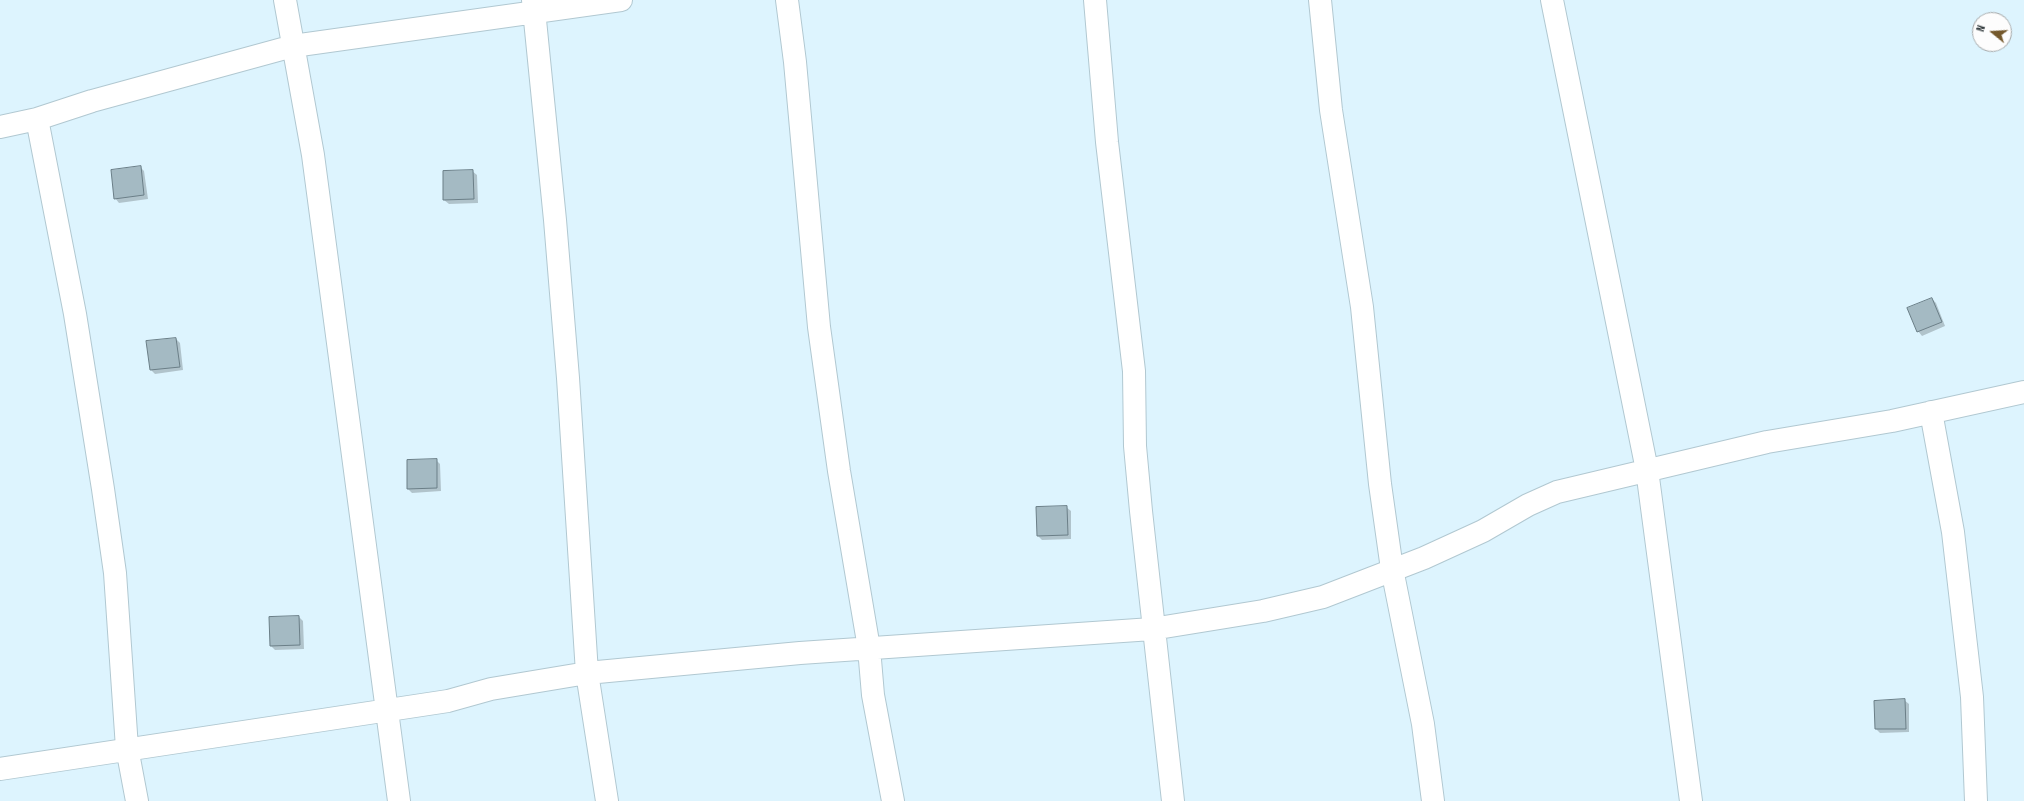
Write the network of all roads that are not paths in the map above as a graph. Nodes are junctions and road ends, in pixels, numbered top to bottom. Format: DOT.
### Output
graph roads {
  1 [pos="285,0"];
  2 [pos="621,0"];
  3 [pos="787,0"];
  4 [pos="1096,0"];
  5 [pos="1320,0"];
  6 [pos="1552,0"];
  7 [pos="533,7"];
  8 [pos="293,46"];
  9 [pos="37,119"];
  10 [pos="0,127"];
  11 [pos="2024,392"];
  12 [pos="1931,412"];
  13 [pos="1646,470"];
  14 [pos="1392,569"];
  15 [pos="1152,628"];
  16 [pos="868,648"];
  17 [pos="587,673"];
  18 [pos="387,709"];
  19 [pos="127,748"];
  20 [pos="0,769"];
  21 [pos="137,801"];
  22 [pos="399,801"];
  23 [pos="607,801"];
  24 [pos="893,801"];
  25 [pos="1172,801"];
  26 [pos="1433,801"];
  27 [pos="1691,801"];
  28 [pos="1976,801"];
  1 -- 8 [label="street"];
  2 -- 7 [label="street"];
  3 -- 16 [label="street"];
  4 -- 15 [label="street"];
  5 -- 14 [label="street"];
  6 -- 13 [label="street"];
  7 -- 8 [label="street"];
  7 -- 17 [label="street"];
  8 -- 9 [label="street"];
  8 -- 18 [label="street"];
  9 -- 10 [label="street"];
  9 -- 19 [label="street"];
  11 -- 12 [label="street"];
  12 -- 13 [label="street"];
  12 -- 28 [label="street"];
  13 -- 14 [label="street"];
  13 -- 27 [label="street"];
  14 -- 15 [label="street"];
  14 -- 26 [label="street"];
  15 -- 16 [label="street"];
  15 -- 25 [label="street"];
  16 -- 17 [label="street"];
  16 -- 24 [label="street"];
  17 -- 18 [label="street"];
  17 -- 23 [label="street"];
  18 -- 19 [label="street"];
  18 -- 22 [label="street"];
  19 -- 20 [label="street"];
  19 -- 21 [label="street"];
}
